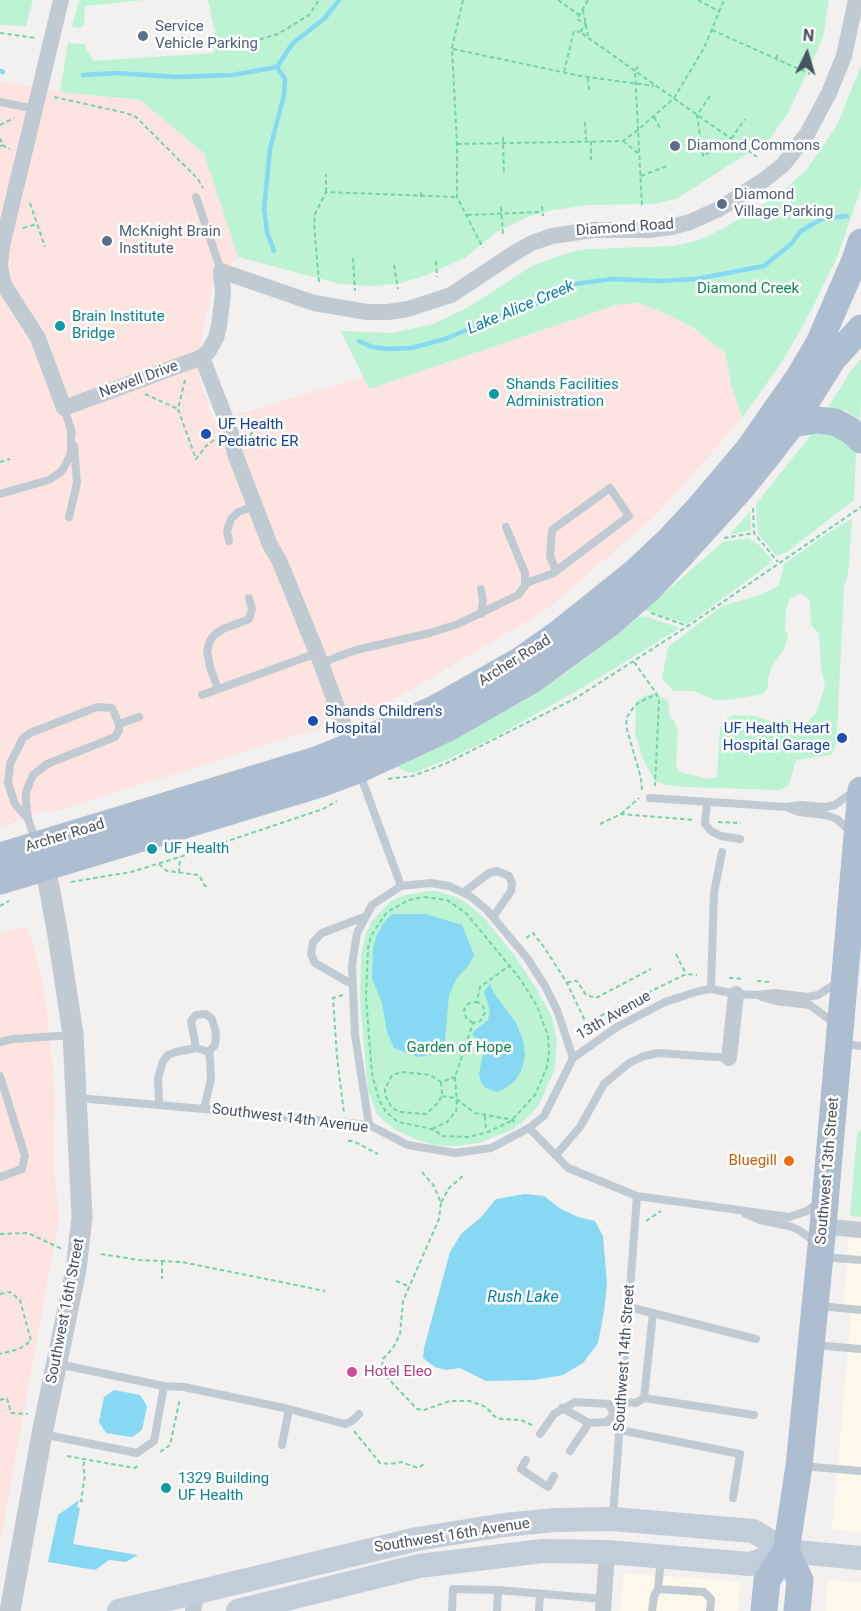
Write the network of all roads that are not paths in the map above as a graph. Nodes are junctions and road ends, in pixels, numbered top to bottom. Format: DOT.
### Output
graph roads {
  1 [pos="61,0"];
  2 [pos="856,0"];
  3 [pos="0,102"];
  4 [pos="35,109"];
  5 [pos="196,196"];
  6 [pos="5,210"];
  7 [pos="861,242"];
  8 [pos="221,271"];
  9 [pos="2,284"];
  10 [pos="861,297"];
  11 [pos="861,328"];
  12 [pos="819,342"];
  13 [pos="202,357"];
  14 [pos="64,408"];
  15 [pos="792,424"];
  16 [pos="71,428"];
  17 [pos="861,441"];
  18 [pos="0,494"];
  19 [pos="256,506"];
  20 [pos="69,517"];
  21 [pos="506,527"];
  22 [pos="229,541"];
  23 [pos="676,547"];
  24 [pos="556,571"];
  25 [pos="526,583"];
  26 [pos="481,589"];
  27 [pos="249,598"];
  28 [pos="481,614"];
  29 [pos="319,658"];
  30 [pos="218,689"];
  31 [pos="202,695"];
  32 [pos="139,717"];
  33 [pos="119,724"];
  34 [pos="358,768"];
  35 [pos="861,788"];
  36 [pos="652,798"];
  37 [pos="707,802"];
  38 [pos="788,807"];
  39 [pos="28,819"];
  40 [pos="740,839"];
  41 [pos="856,839"];
  42 [pos="722,852"];
  43 [pos="0,856"];
  44 [pos="41,856"];
  45 [pos="0,881"];
  46 [pos="401,886"];
  47 [pos="464,892"];
  48 [pos="364,917"];
  49 [pos="493,917"];
  50 [pos="844,976"];
  51 [pos="353,985"];
  52 [pos="711,989"];
  53 [pos="736,994"];
  54 [pos="755,995"];
  55 [pos="73,1034"];
  56 [pos="846,1039"];
  57 [pos="0,1042"];
  58 [pos="196,1048"];
  59 [pos="209,1052"];
  60 [pos="573,1058"];
  61 [pos="729,1058"];
  62 [pos="0,1076"];
  63 [pos="77,1098"];
  64 [pos="159,1105"];
  65 [pos="204,1108"];
  66 [pos="369,1125"];
  67 [pos="530,1128"];
  68 [pos="556,1155"];
  69 [pos="0,1177"];
  70 [pos="638,1196"];
  71 [pos="826,1197"];
  72 [pos="740,1212"];
  73 [pos="823,1226"];
  74 [pos="861,1230"];
  75 [pos="820,1257"];
  76 [pos="861,1260"];
  77 [pos="815,1306"];
  78 [pos="629,1307"];
  79 [pos="861,1310"];
  80 [pos="653,1313"];
  81 [pos="756,1339"];
  82 [pos="812,1344"];
  83 [pos="861,1349"];
  84 [pos="56,1364"];
  85 [pos="164,1386"];
  86 [pos="644,1398"];
  87 [pos="622,1402"];
  88 [pos="289,1408"];
  89 [pos="562,1408"];
  90 [pos="359,1414"];
  91 [pos="618,1415"];
  92 [pos="754,1415"];
  93 [pos="589,1423"];
  94 [pos="537,1430"];
  95 [pos="620,1431"];
  96 [pos="42,1434"];
  97 [pos="282,1445"];
  98 [pos="570,1451"];
  99 [pos="526,1460"];
  100 [pos="799,1466"];
  101 [pos="861,1471"];
  102 [pos="554,1476"];
  103 [pos="733,1498"];
  104 [pos="613,1519"];
  105 [pos="786,1551"];
  106 [pos="607,1552"];
  107 [pos="661,1557"];
  108 [pos="861,1558"];
  109 [pos="658,1589"];
  110 [pos="498,1590"];
  111 [pos="540,1594"];
  112 [pos="195,1602"];
  113 [pos="603,1605"];
  114 [pos="10,1611"];
  115 [pos="118,1611"];
  116 [pos="238,1611"];
  117 [pos="452,1611"];
  118 [pos="496,1611"];
  119 [pos="539,1611"];
  120 [pos="652,1611"];
  121 [pos="710,1611"];
  122 [pos="764,1611"];
  123 [pos="797,1611"];
  1 -- 4 [label="street"];
  2 -- 8 [label="street, Diamond Road"];
  3 -- 4 [label="lane"];
  4 -- 6 [label="street"];
  5 -- 8 [label="lane"];
  6 -- 9 [label="street"];
  7 -- 12 [label="main road, Archer Road"];
  8 -- 13 [label="street"];
  9 -- 14 [label="street"];
  10 -- 12 [label="main road"];
  11 -- 15 [label="main road, Archer Road"];
  12 -- 23 [label="main road, Archer Road"];
  13 -- 14 [label="street, Newell Drive"];
  13 -- 19 [label="street"];
  14 -- 16 [label="lane"];
  15 -- 17 [label="main road"];
  15 -- 23 [label="main road, Archer Road"];
  16 -- 18 [label="lane"];
  16 -- 20 [label="lane"];
  19 -- 22 [label="lane"];
  19 -- 29 [label="street"];
  21 -- 25 [label="lane"];
  23 -- 34 [label="main road, Archer Road"];
  24 -- 24 [label="lane"];
  24 -- 25 [label="lane"];
  25 -- 28 [label="lane"];
  26 -- 28 [label="lane"];
  27 -- 30 [label="lane"];
  28 -- 29 [label="lane"];
  29 -- 30 [label="lane"];
  29 -- 34 [label="street"];
  30 -- 31 [label="lane"];
  32 -- 33 [label="lane"];
  33 -- 39 [label="lane"];
  33 -- 39 [label="lane"];
  34 -- 44 [label="main road, Archer Road"];
  34 -- 46 [label="lane"];
  35 -- 38 [label="lane"];
  35 -- 41 [label="main road, Southwest 13th Street"];
  36 -- 37 [label="lane"];
  37 -- 38 [label="lane"];
  37 -- 40 [label="lane"];
  38 -- 41 [label="lane"];
  39 -- 44 [label="lane"];
  41 -- 50 [label="main road, Southwest 13th Street"];
  42 -- 52 [label="lane"];
  43 -- 44 [label="main road, Archer Road"];
  44 -- 45 [label="main road, Archer Road"];
  44 -- 55 [label="street, Southwest 16th Street"];
  46 -- 47 [label="lane, 13th Avenue"];
  46 -- 48 [label="lane"];
  47 -- 49 [label="lane, 13th Avenue"];
  47 -- 49 [label="lane"];
  48 -- 51 [label="lane"];
  48 -- 51 [label="lane"];
  49 -- 60 [label="lane, 13th Avenue"];
  50 -- 54 [label="lane, 13th Avenue"];
  50 -- 56 [label="main road, Southwest 13th Street"];
  51 -- 66 [label="lane"];
  52 -- 53 [label="lane, 13th Avenue"];
  52 -- 60 [label="lane, 13th Avenue"];
  53 -- 54 [label="lane, 13th Avenue"];
  53 -- 61 [label="street"];
  54 -- 56 [label="lane, 13th Avenue"];
  55 -- 57 [label="lane"];
  55 -- 63 [label="street, Southwest 16th Street"];
  56 -- 71 [label="main road, Southwest 13th Street"];
  58 -- 59 [label="lane"];
  58 -- 59 [label="lane"];
  58 -- 64 [label="lane"];
  59 -- 65 [label="lane"];
  60 -- 67 [label="lane"];
  61 -- 68 [label="lane"];
  62 -- 69 [label="lane"];
  63 -- 64 [label="lane, Southwest 14th Avenue"];
  63 -- 84 [label="street, Southwest 16th Street"];
  64 -- 65 [label="lane, Southwest 14th Avenue"];
  65 -- 66 [label="lane, Southwest 14th Avenue"];
  66 -- 67 [label="lane, Southwest 14th Avenue"];
  67 -- 68 [label="lane"];
  68 -- 70 [label="lane"];
  70 -- 72 [label="lane"];
  70 -- 78 [label="lane, Southwest 14th Street"];
  71 -- 72 [label="lane"];
  71 -- 73 [label="main road, Southwest 13th Street"];
  72 -- 75 [label="lane"];
  73 -- 74 [label="street"];
  73 -- 75 [label="main road, Southwest 13th Street"];
  75 -- 76 [label="lane"];
  75 -- 77 [label="main road, Southwest 13th Street"];
  77 -- 79 [label="lane"];
  77 -- 82 [label="main road, Southwest 13th Street"];
  78 -- 80 [label="lane"];
  78 -- 87 [label="lane, Southwest 14th Street"];
  80 -- 81 [label="lane"];
  80 -- 86 [label="lane"];
  82 -- 83 [label="lane"];
  82 -- 100 [label="main road, Southwest 13th Street"];
  84 -- 85 [label="lane"];
  84 -- 96 [label="street, Southwest 16th Street"];
  85 -- 88 [label="lane"];
  85 -- 96 [label="lane"];
  86 -- 87 [label="lane"];
  86 -- 92 [label="lane"];
  87 -- 91 [label="lane, Southwest 14th Street"];
  88 -- 90 [label="lane"];
  88 -- 97 [label="lane"];
  89 -- 91 [label="lane"];
  89 -- 93 [label="lane"];
  89 -- 94 [label="lane"];
  91 -- 93 [label="lane"];
  91 -- 95 [label="lane, Southwest 14th Street"];
  93 -- 98 [label="lane"];
  95 -- 103 [label="lane"];
  95 -- 104 [label="lane, Southwest 14th Street"];
  96 -- 114 [label="street, Southwest 16th Street"];
  99 -- 102 [label="lane"];
  100 -- 101 [label="lane"];
  100 -- 105 [label="main road, Southwest 13th Street"];
  104 -- 105 [label="main road, Southwest 16th Avenue"];
  104 -- 112 [label="main road, Southwest 16th Avenue"];
  105 -- 107 [label="main road, Southwest 16th Avenue"];
  105 -- 108 [label="main road, Southwest 16th Avenue"];
  105 -- 122 [label="main road, Southwest 13th Street"];
  105 -- 123 [label="main road"];
  106 -- 107 [label="main road, Southwest 16th Avenue"];
  106 -- 113 [label="street"];
  106 -- 116 [label="main road, Southwest 16th Avenue"];
  107 -- 109 [label="lane"];
  109 -- 120 [label="lane"];
  109 -- 121 [label="lane"];
  110 -- 111 [label="lane"];
  110 -- 117 [label="lane"];
  110 -- 118 [label="lane"];
  111 -- 113 [label="lane"];
  111 -- 119 [label="lane"];
  112 -- 115 [label="main road, Southwest 16th Avenue"];
}
